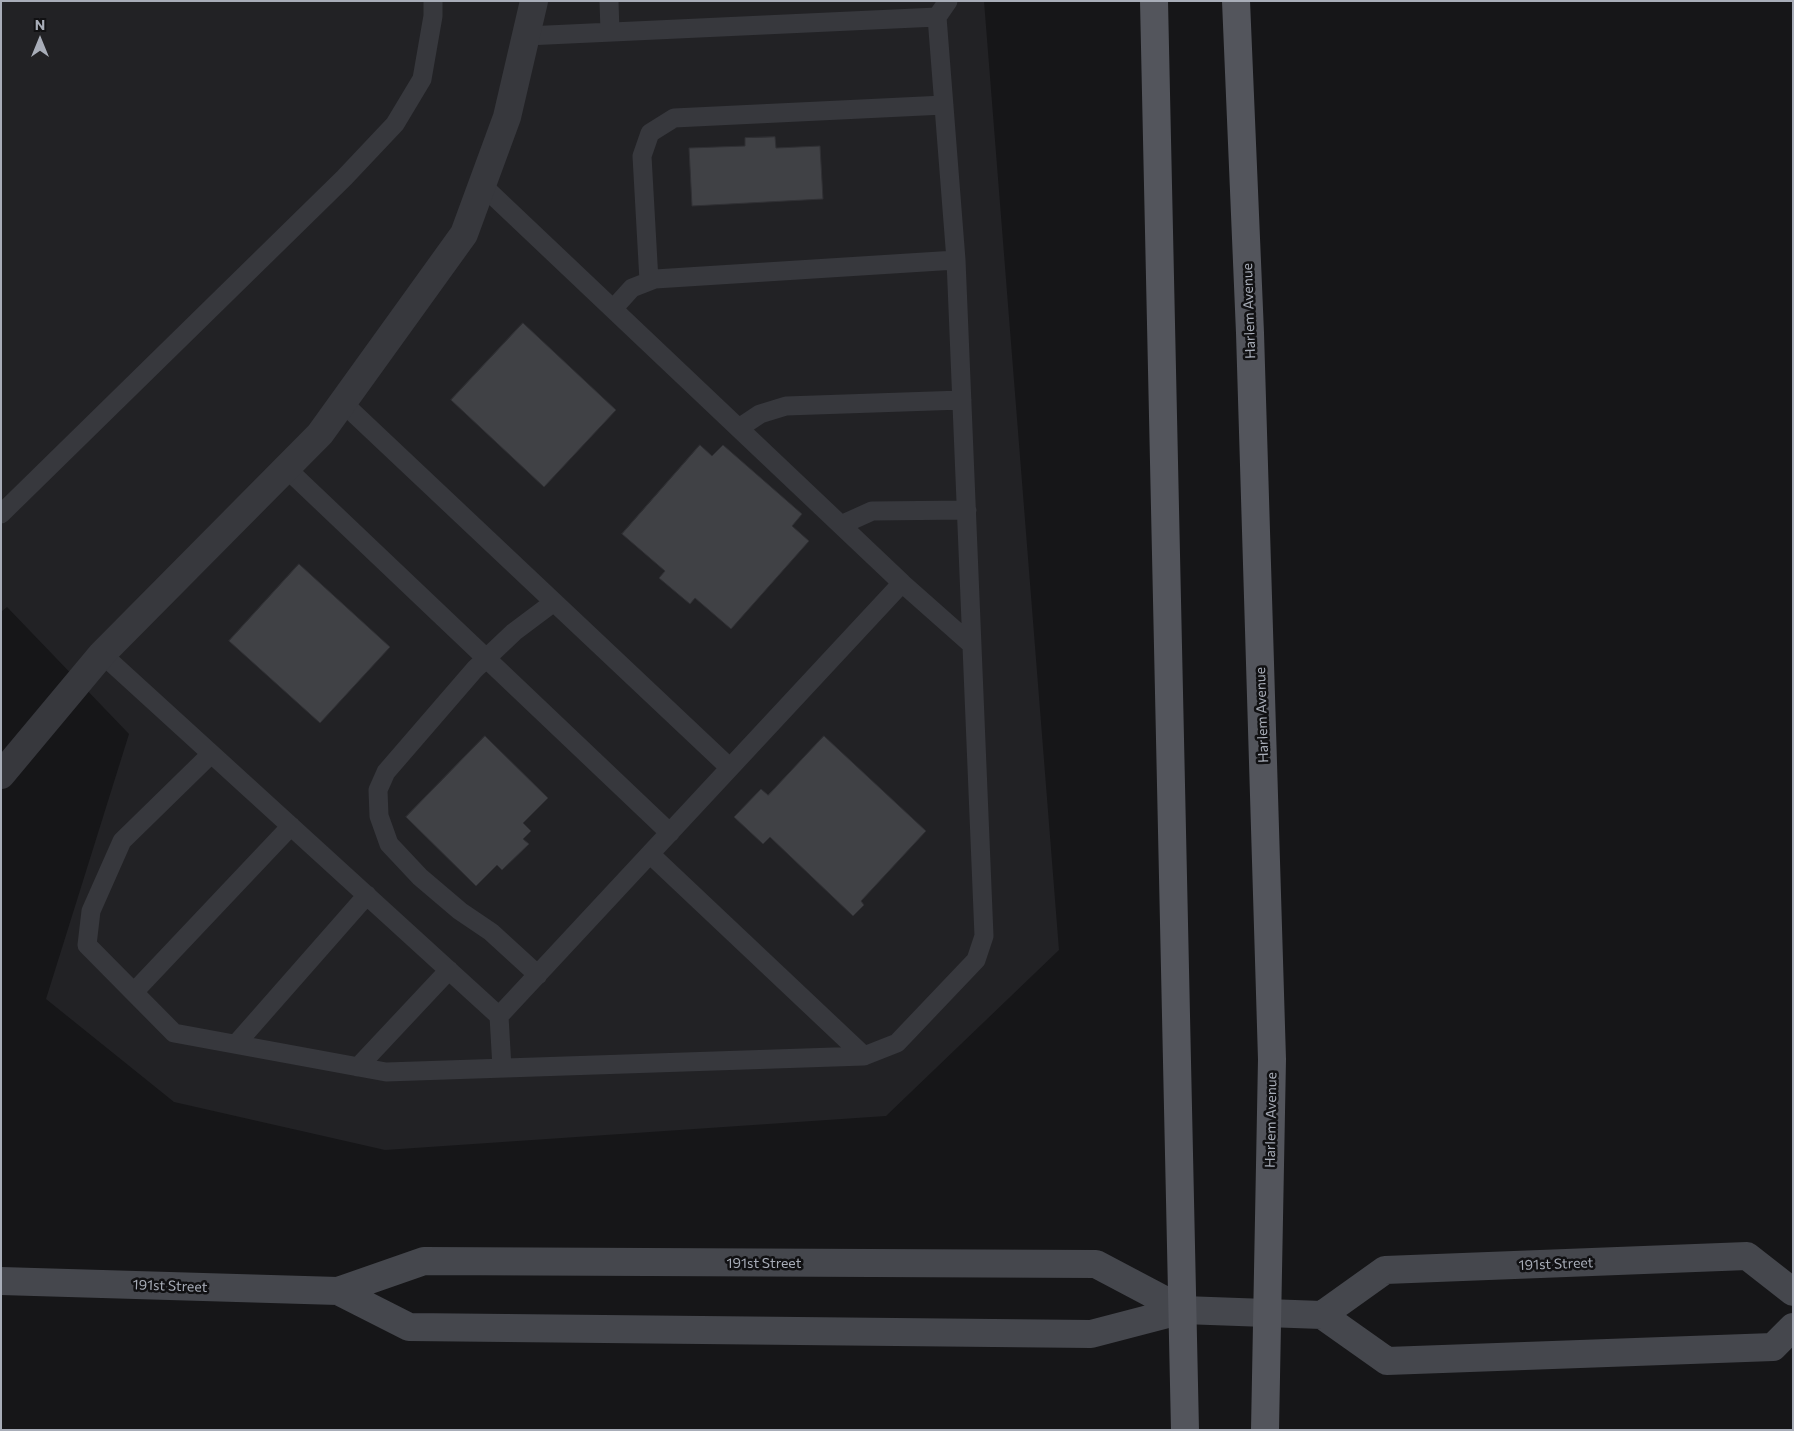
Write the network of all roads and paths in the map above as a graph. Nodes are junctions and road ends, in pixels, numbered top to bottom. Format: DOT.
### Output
graph roads {
  1 [pos="433,1"];
  2 [pos="534,1"];
  3 [pos="609,1"];
  4 [pos="948,1"];
  5 [pos="1154,1"];
  6 [pos="1236,1"];
  7 [pos="937,17"];
  8 [pos="610,32"];
  9 [pos="526,36"];
  10 [pos="944,105"];
  11 [pos="482,186"];
  12 [pos="956,260"];
  13 [pos="650,281"];
  14 [pos="613,309"];
  15 [pos="962,400"];
  16 [pos="343,403"];
  17 [pos="739,428"];
  18 [pos="286,468"];
  19 [pos="966,510"];
  20 [pos="1,514"];
  21 [pos="842,525"];
  22 [pos="902,582"];
  23 [pos="554,602"];
  24 [pos="972,645"];
  25 [pos="102,654"];
  26 [pos="487,658"];
  27 [pos="211,754"];
  28 [pos="730,768"];
  29 [pos="1,775"];
  30 [pos="291,826"];
  31 [pos="670,833"];
  32 [pos="650,854"];
  33 [pos="367,895"];
  34 [pos="449,970"];
  35 [pos="538,975"];
  36 [pos="134,992"];
  37 [pos="499,1016"];
  38 [pos="236,1044"];
  39 [pos="864,1056"];
  40 [pos="358,1067"];
  41 [pos="502,1068"];
  42 [pos="1,1281"];
  43 [pos="338,1291"];
  44 [pos="1793,1292"];
  45 [pos="1183,1310"];
  46 [pos="1266,1312"];
  47 [pos="1322,1315"];
  48 [pos="1793,1327"];
  49 [pos="1185,1430"];
  50 [pos="1265,1430"];
  1 -- 20 [label="lane"];
  2 -- 9 [label="street"];
  3 -- 8 [label="lane"];
  4 -- 7 [label="lane"];
  5 -- 45 [label="main road"];
  6 -- 46 [label="main road, Harlem Avenue"];
  7 -- 8 [label="lane"];
  7 -- 10 [label="lane"];
  8 -- 9 [label="lane"];
  9 -- 11 [label="street"];
  10 -- 12 [label="lane"];
  10 -- 13 [label="lane"];
  11 -- 14 [label="lane"];
  11 -- 16 [label="street"];
  12 -- 13 [label="lane"];
  12 -- 15 [label="lane"];
  13 -- 14 [label="lane"];
  14 -- 17 [label="lane"];
  15 -- 17 [label="lane"];
  15 -- 19 [label="lane"];
  16 -- 18 [label="street"];
  16 -- 23 [label="lane"];
  17 -- 21 [label="lane"];
  18 -- 25 [label="street"];
  18 -- 26 [label="lane"];
  19 -- 21 [label="lane"];
  19 -- 24 [label="lane"];
  21 -- 22 [label="lane"];
  22 -- 24 [label="lane"];
  22 -- 28 [label="lane"];
  23 -- 26 [label="lane"];
  23 -- 28 [label="lane"];
  24 -- 39 [label="lane"];
  25 -- 27 [label="lane"];
  25 -- 29 [label="street"];
  26 -- 31 [label="lane"];
  26 -- 35 [label="lane"];
  27 -- 30 [label="lane"];
  27 -- 36 [label="lane"];
  28 -- 31 [label="lane"];
  30 -- 33 [label="lane"];
  30 -- 36 [label="lane"];
  31 -- 32 [label="lane"];
  32 -- 35 [label="lane"];
  32 -- 39 [label="lane"];
  33 -- 34 [label="lane"];
  33 -- 38 [label="lane"];
  34 -- 37 [label="lane"];
  34 -- 40 [label="lane"];
  35 -- 37 [label="lane"];
  36 -- 38 [label="lane"];
  37 -- 41 [label="lane"];
  38 -- 40 [label="lane"];
  39 -- 41 [label="lane"];
  40 -- 41 [label="lane"];
  42 -- 43 [label="main road, 191st Street"];
  43 -- 45 [label="main road, 191st Street"];
  43 -- 45 [label="main road, 191st Street"];
  44 -- 47 [label="main road, 191st Street"];
  45 -- 46 [label="main road, 191st Street"];
  45 -- 49 [label="main road"];
  46 -- 47 [label="main road, 191st Street"];
  46 -- 50 [label="main road, Harlem Avenue"];
  47 -- 48 [label="main road"];
}
